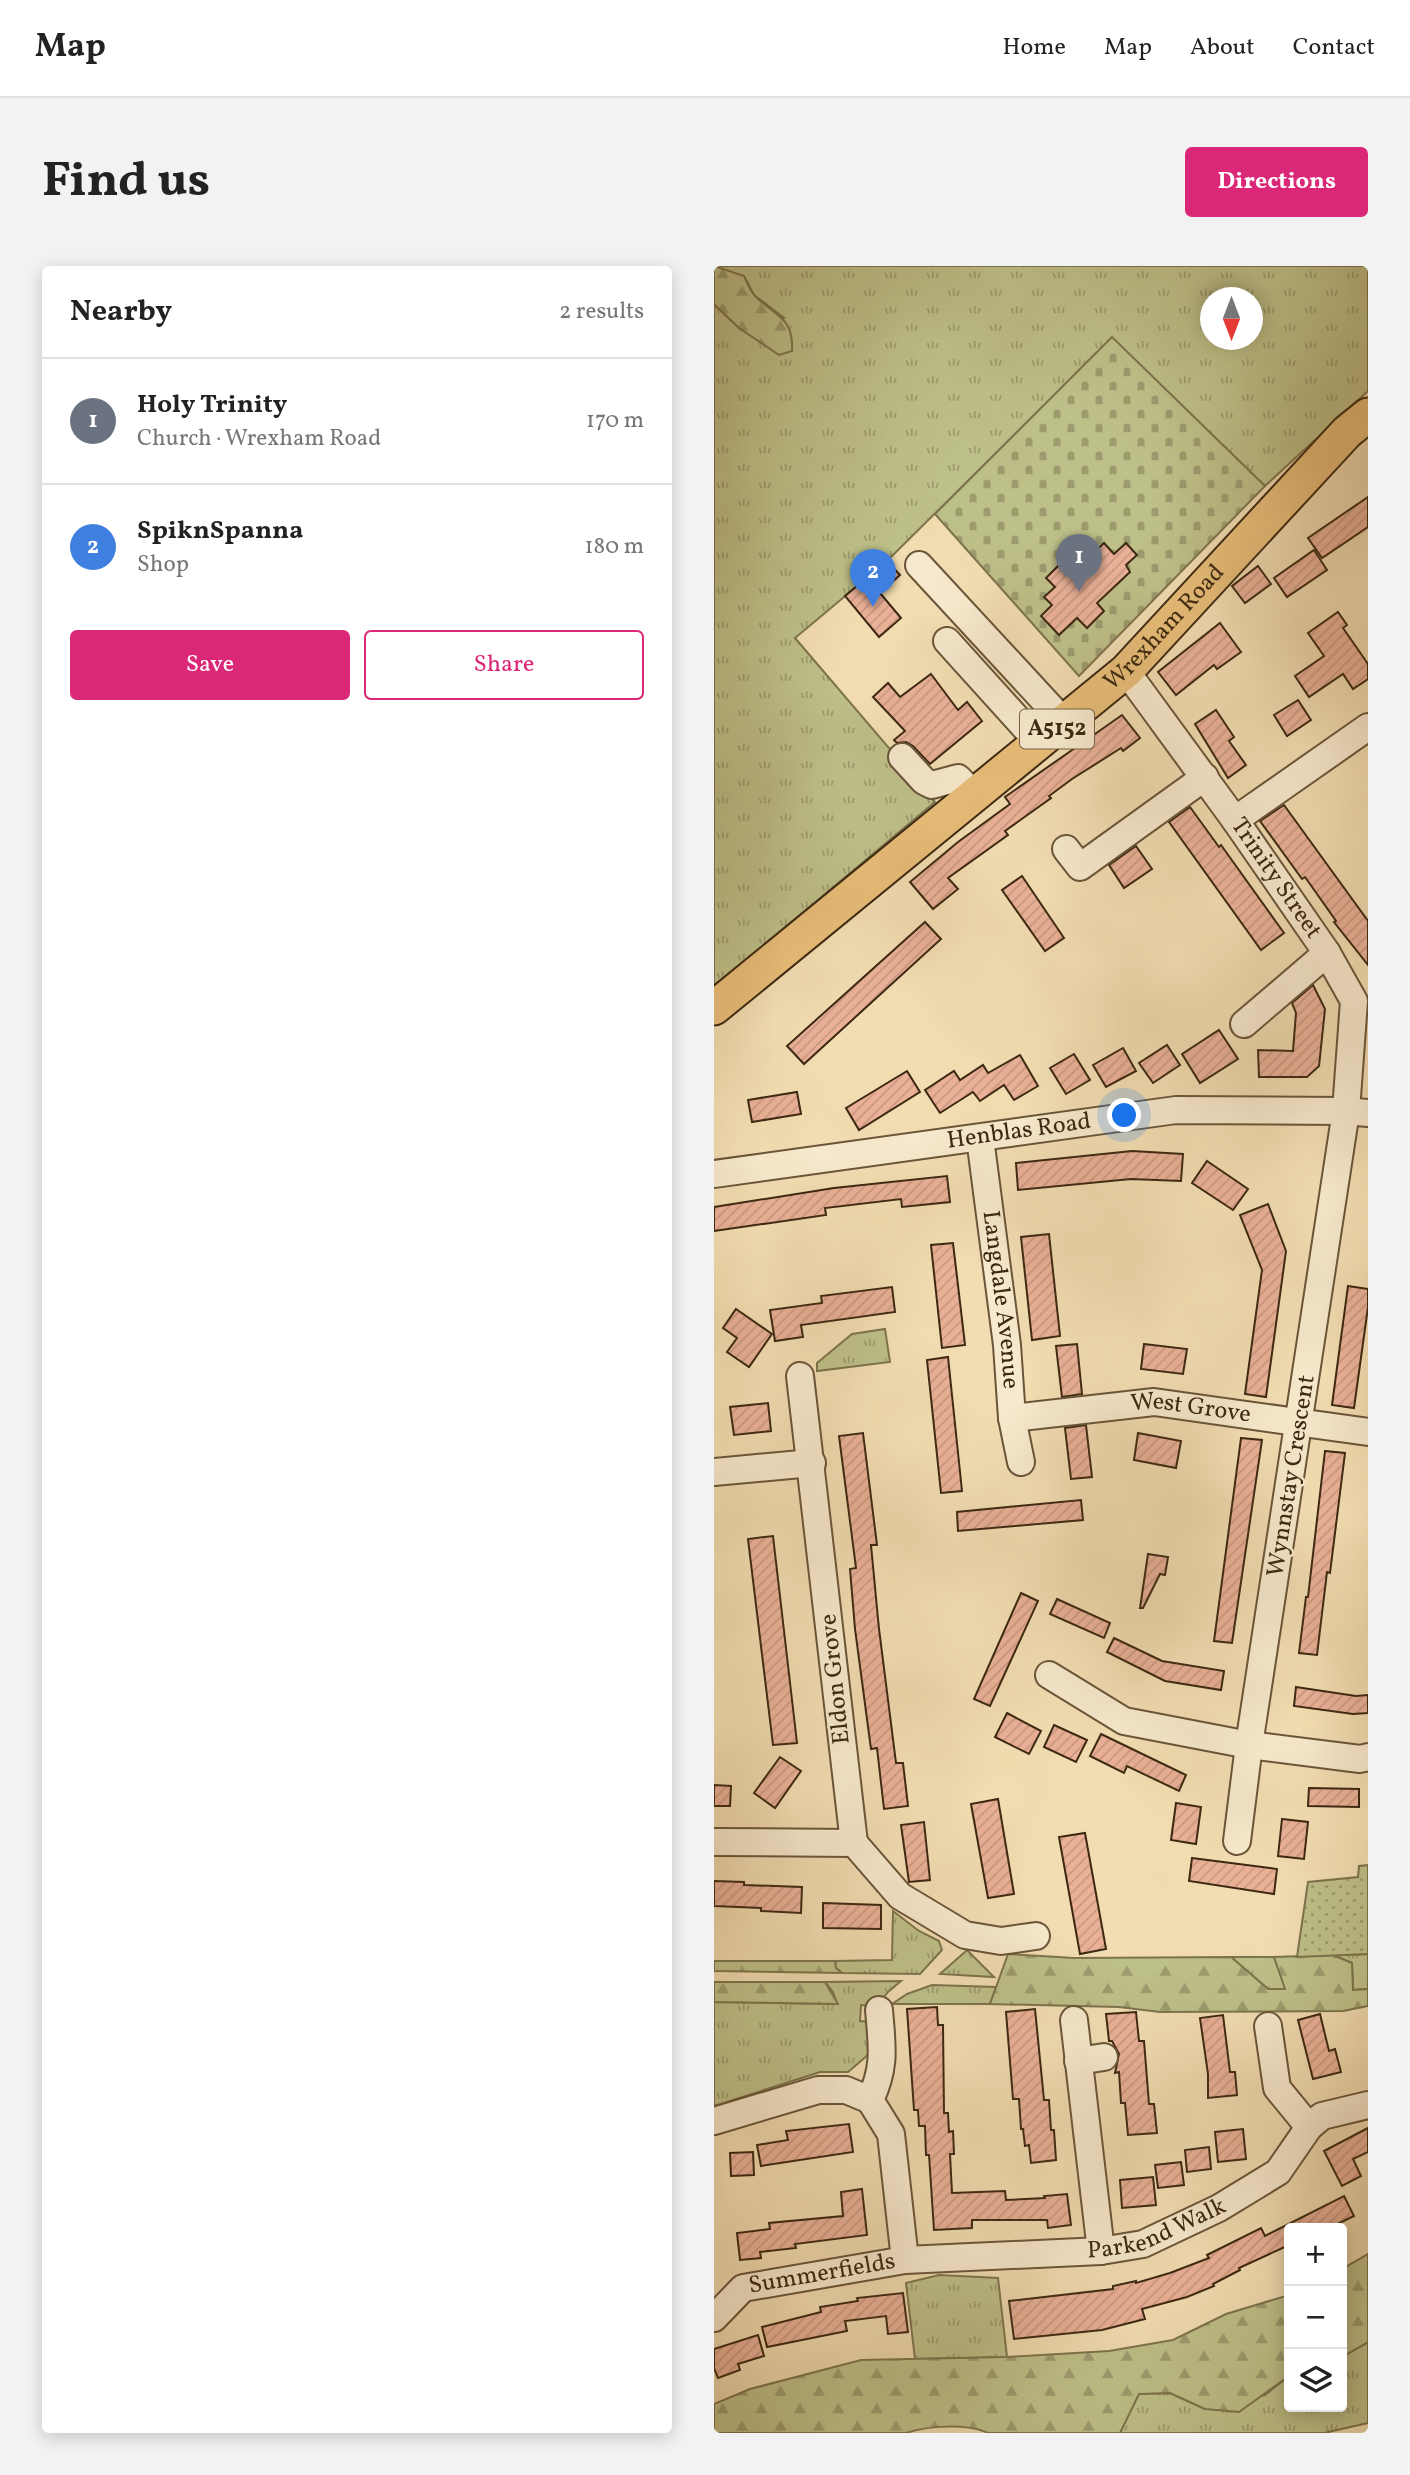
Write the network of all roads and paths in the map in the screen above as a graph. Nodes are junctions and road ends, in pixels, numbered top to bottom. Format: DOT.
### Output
graph roads {
  1 [pos="1368,415"];
  2 [pos="919,565"];
  3 [pos="947,641"];
  4 [pos="1126,671"];
  5 [pos="1065,723"];
  6 [pos="1368,727"];
  7 [pos="1040,744"];
  8 [pos="902,757"];
  9 [pos="1205,777"];
  10 [pos="975,795"];
  11 [pos="1235,820"];
  12 [pos="1080,868"];
  13 [pos="1327,953"];
  14 [pos="1361,996"];
  15 [pos="714,1008"];
  16 [pos="1244,1024"];
  17 [pos="1357,1112"];
  18 [pos="980,1138"];
  19 [pos="714,1174"];
  20 [pos="800,1376"];
  21 [pos="1012,1418"];
  22 [pos="1300,1423"];
  23 [pos="1368,1432"];
  24 [pos="1021,1462"];
  25 [pos="812,1463"];
  26 [pos="714,1472"];
  27 [pos="1049,1675"];
  28 [pos="1250,1745"];
  29 [pos="1368,1757"];
  30 [pos="1237,1841"];
  31 [pos="714,1842"];
  32 [pos="854,1843"];
  33 [pos="1036,1936"];
  34 [pos="879,2010"];
  35 [pos="1074,2020"];
  36 [pos="1268,2026"];
  37 [pos="870,2100"];
  38 [pos="1368,2105"];
  39 [pos="714,2121"];
  40 [pos="1309,2127"];
  41 [pos="1101,2251"];
  42 [pos="905,2260"];
  43 [pos="714,2318"];
  1 -- 4 [label="main road, Wrexham Road / A5152"];
  2 -- 5 [label="street"];
  3 -- 7 [label="street"];
  4 -- 5 [label="main road, Wrexham Road / A5152"];
  4 -- 9 [label="street, Trinity Street"];
  5 -- 7 [label="main road, Wrexham Road / A5152"];
  6 -- 11 [label="street"];
  7 -- 10 [label="main road, Wrexham Road / A5152"];
  8 -- 10 [label="street"];
  9 -- 11 [label="street, Trinity Street"];
  9 -- 12 [label="street"];
  10 -- 15 [label="main road, Wrexham Road / A5152"];
  11 -- 13 [label="street, Trinity Street"];
  13 -- 14 [label="street, Trinity Street"];
  13 -- 16 [label="street"];
  14 -- 17 [label="street, Trinity Street"];
  17 -- 18 [label="street, Henblas Road"];
  17 -- 22 [label="street, Wynnstay Crescent"];
  18 -- 19 [label="street, Henblas Road"];
  18 -- 21 [label="street, Langdale Avenue"];
  20 -- 25 [label="street, Eldon Grove"];
  21 -- 22 [label="street, West Grove"];
  21 -- 24 [label="street, Langdale Avenue"];
  22 -- 23 [label="street, West Grove"];
  22 -- 28 [label="street, Wynnstay Crescent"];
  25 -- 26 [label="street"];
  25 -- 32 [label="street, Eldon Grove"];
  27 -- 28 [label="street"];
  28 -- 29 [label="street"];
  28 -- 30 [label="street, Wynnstay Crescent"];
  31 -- 32 [label="street"];
  32 -- 33 [label="street"];
  34 -- 37 [label="street"];
  35 -- 41 [label="street"];
  36 -- 40 [label="street"];
  37 -- 39 [label="street"];
  37 -- 42 [label="street, Summerfields"];
  38 -- 40 [label="street"];
  40 -- 41 [label="street, Parkend Walk"];
  41 -- 42 [label="street, Parkend Walk"];
  42 -- 43 [label="street, Summerfields"];
}
